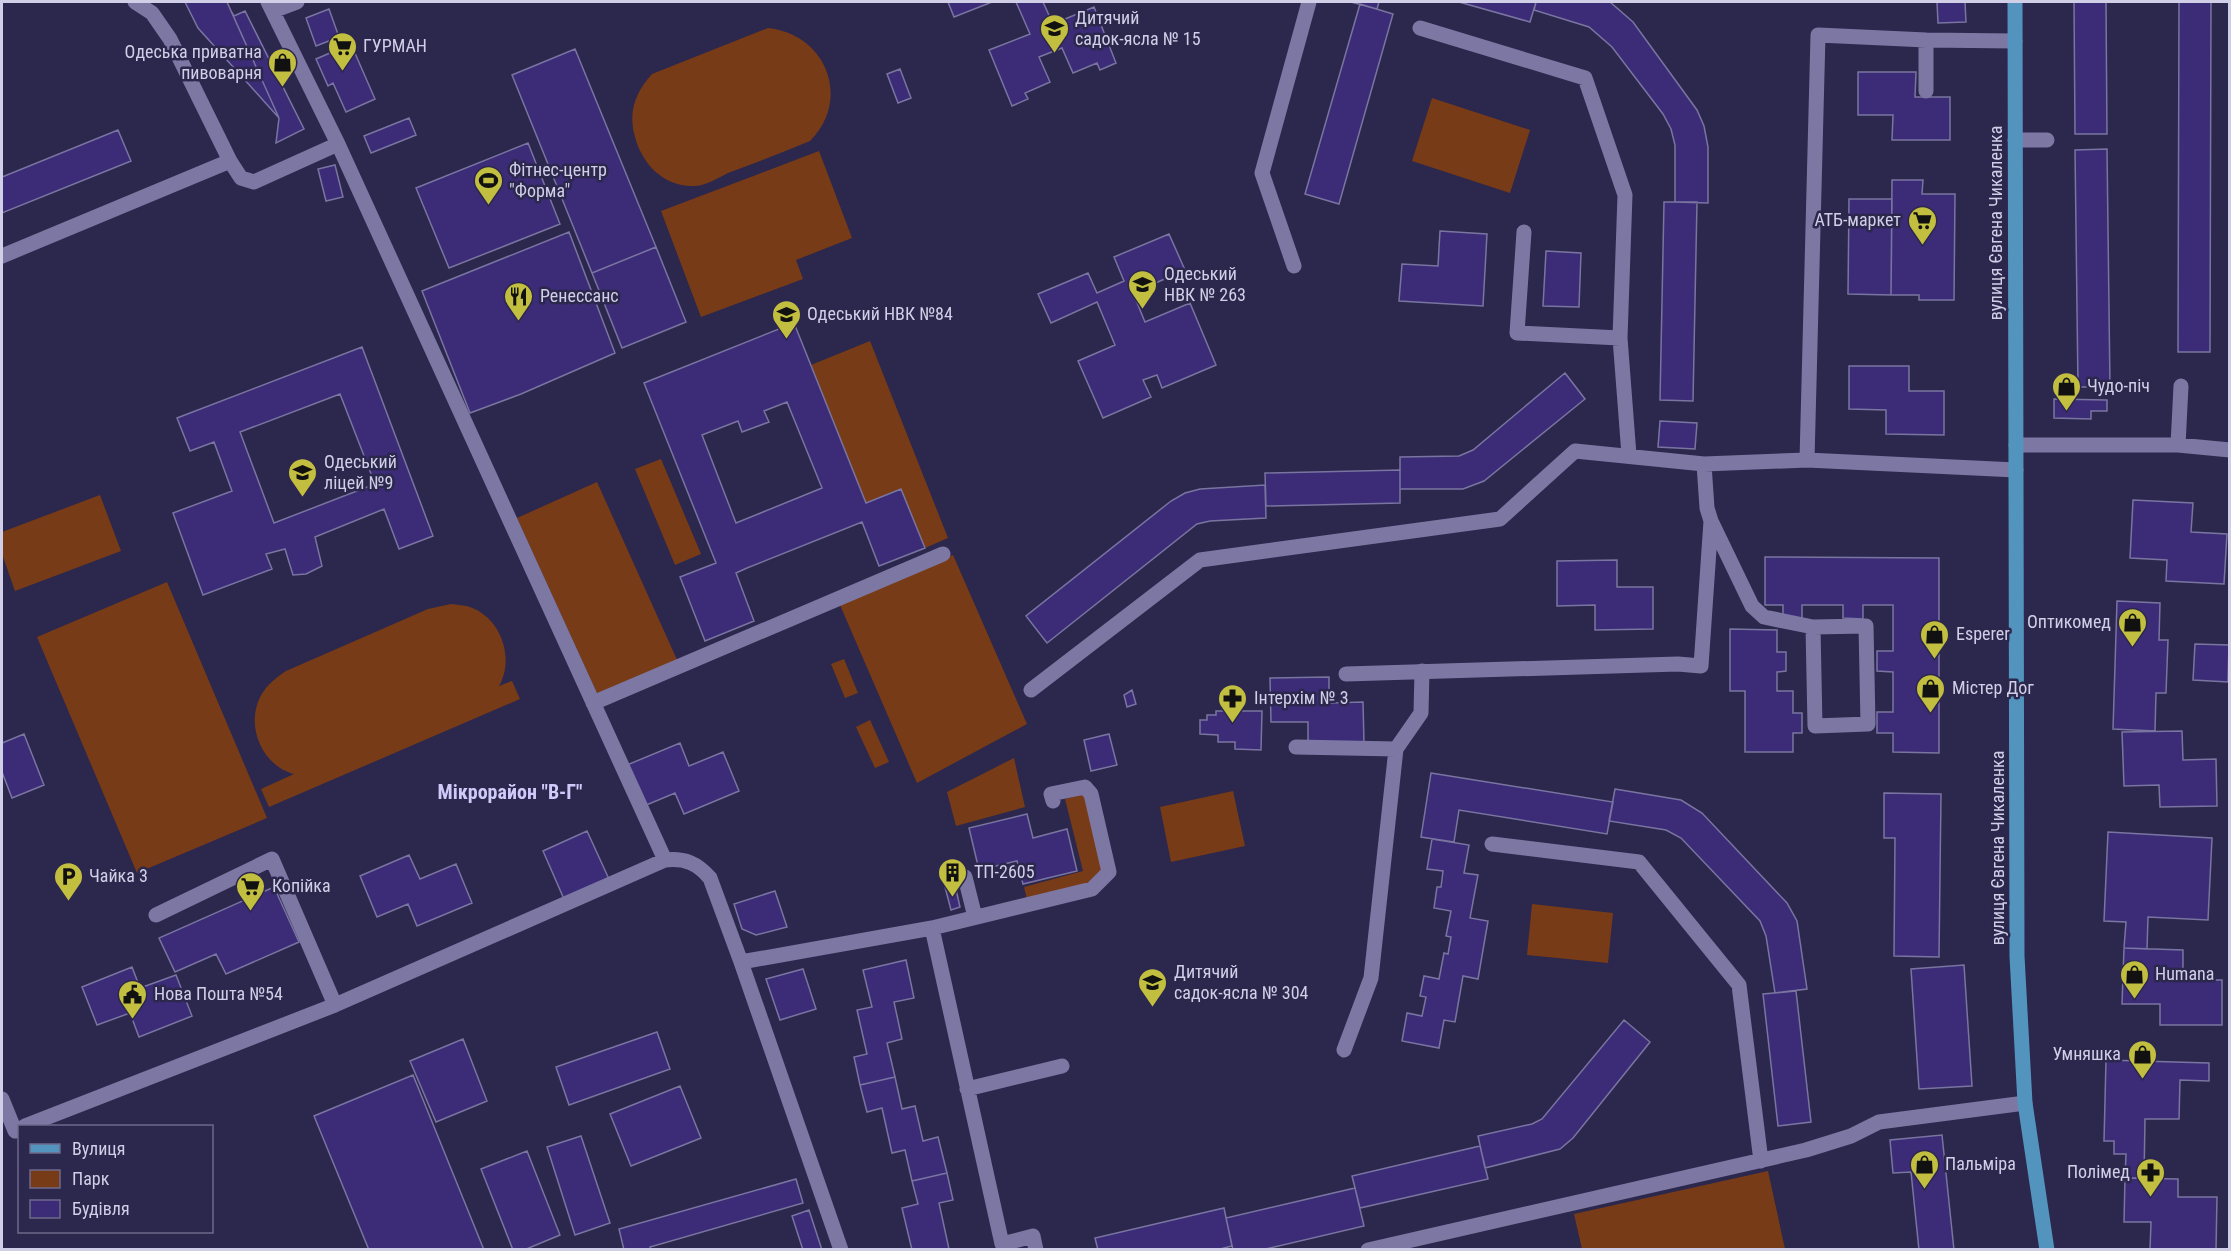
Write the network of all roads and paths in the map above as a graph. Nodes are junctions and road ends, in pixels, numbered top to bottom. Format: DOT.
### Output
graph roads {
  1 [pos="135,2"];
  2 [pos="297,2"];
  3 [pos="1309,2"];
  4 [pos="2015,2"];
  5 [pos="270,6"];
  6 [pos="1420,28"];
  7 [pos="1926,40"];
  8 [pos="2015,41"];
  9 [pos="1926,91"];
  10 [pos="2015,140"];
  11 [pos="2047,140"];
  12 [pos="338,144"];
  13 [pos="230,161"];
  14 [pos="1524,232"];
  15 [pos="2,255"];
  16 [pos="1294,266"];
  17 [pos="1620,338"];
  18 [pos="2181,386"];
  19 [pos="2016,445"];
  20 [pos="2178,445"];
  21 [pos="2229,450"];
  22 [pos="1629,455"];
  23 [pos="1807,459"];
  24 [pos="1704,464"];
  25 [pos="2016,470"];
  26 [pos="1711,521"];
  27 [pos="943,554"];
  28 [pos="1812,627"];
  29 [pos="1422,671"];
  30 [pos="1346,674"];
  31 [pos="1031,690"];
  32 [pos="593,703"];
  33 [pos="1296,747"];
  34 [pos="1396,749"];
  35 [pos="1053,801"];
  36 [pos="1492,844"];
  37 [pos="665,860"];
  38 [pos="965,877"];
  39 [pos="156,915"];
  40 [pos="975,917"];
  41 [pos="932,928"];
  42 [pos="741,962"];
  43 [pos="335,1005"];
  44 [pos="1344,1050"];
  45 [pos="1062,1066"];
  46 [pos="967,1089"];
  47 [pos="2,1099"];
  48 [pos="2025,1103"];
  49 [pos="28,1125"];
  50 [pos="15,1130"];
  51 [pos="1761,1161"];
  52 [pos="841,1250"];
  53 [pos="1036,1250"];
  54 [pos="1368,1250"];
  55 [pos="2047,1250"];
  1 -- 13 [label="street"];
  2 -- 5 [label="street"];
  3 -- 16 [label="street"];
  4 -- 8 [label="main road, вулиця Євгена Чикаленка"];
  5 -- 12 [label="street"];
  6 -- 17 [label="street"];
  7 -- 8 [label="street"];
  7 -- 9 [label="street"];
  7 -- 23 [label="street"];
  8 -- 10 [label="main road, вулиця Євгена Чикаленка"];
  10 -- 11 [label="street"];
  10 -- 19 [label="main road, вулиця Євгена Чикаленка"];
  12 -- 13 [label="street"];
  12 -- 32 [label="street"];
  13 -- 15 [label="street"];
  14 -- 17 [label="street"];
  17 -- 22 [label="street"];
  18 -- 20 [label="street"];
  19 -- 20 [label="street"];
  19 -- 25 [label="main road, вулиця Євгена Чикаленка"];
  20 -- 21 [label="street"];
  22 -- 24 [label="street"];
  22 -- 31 [label="street"];
  23 -- 24 [label="street"];
  23 -- 25 [label="street"];
  24 -- 26 [label="street"];
  25 -- 48 [label="main road, вулиця Євгена Чикаленка"];
  26 -- 28 [label="street"];
  26 -- 29 [label="street"];
  27 -- 32 [label="street"];
  28 -- 28 [label="street"];
  29 -- 30 [label="street"];
  29 -- 34 [label="street"];
  32 -- 37 [label="street"];
  33 -- 34 [label="street"];
  34 -- 44 [label="street"];
  35 -- 40 [label="street"];
  36 -- 51 [label="street"];
  37 -- 42 [label="street"];
  37 -- 43 [label="street"];
  38 -- 40 [label="street"];
  39 -- 43 [label="street"];
  40 -- 41 [label="street"];
  41 -- 42 [label="street"];
  41 -- 46 [label="street"];
  42 -- 52 [label="street"];
  43 -- 49 [label="street"];
  45 -- 46 [label="street"];
  46 -- 53 [label="street"];
  47 -- 50 [label="street"];
  48 -- 51 [label="street"];
  48 -- 55 [label="main road, вулиця Євгена Чикаленка"];
  51 -- 54 [label="street"];
}
